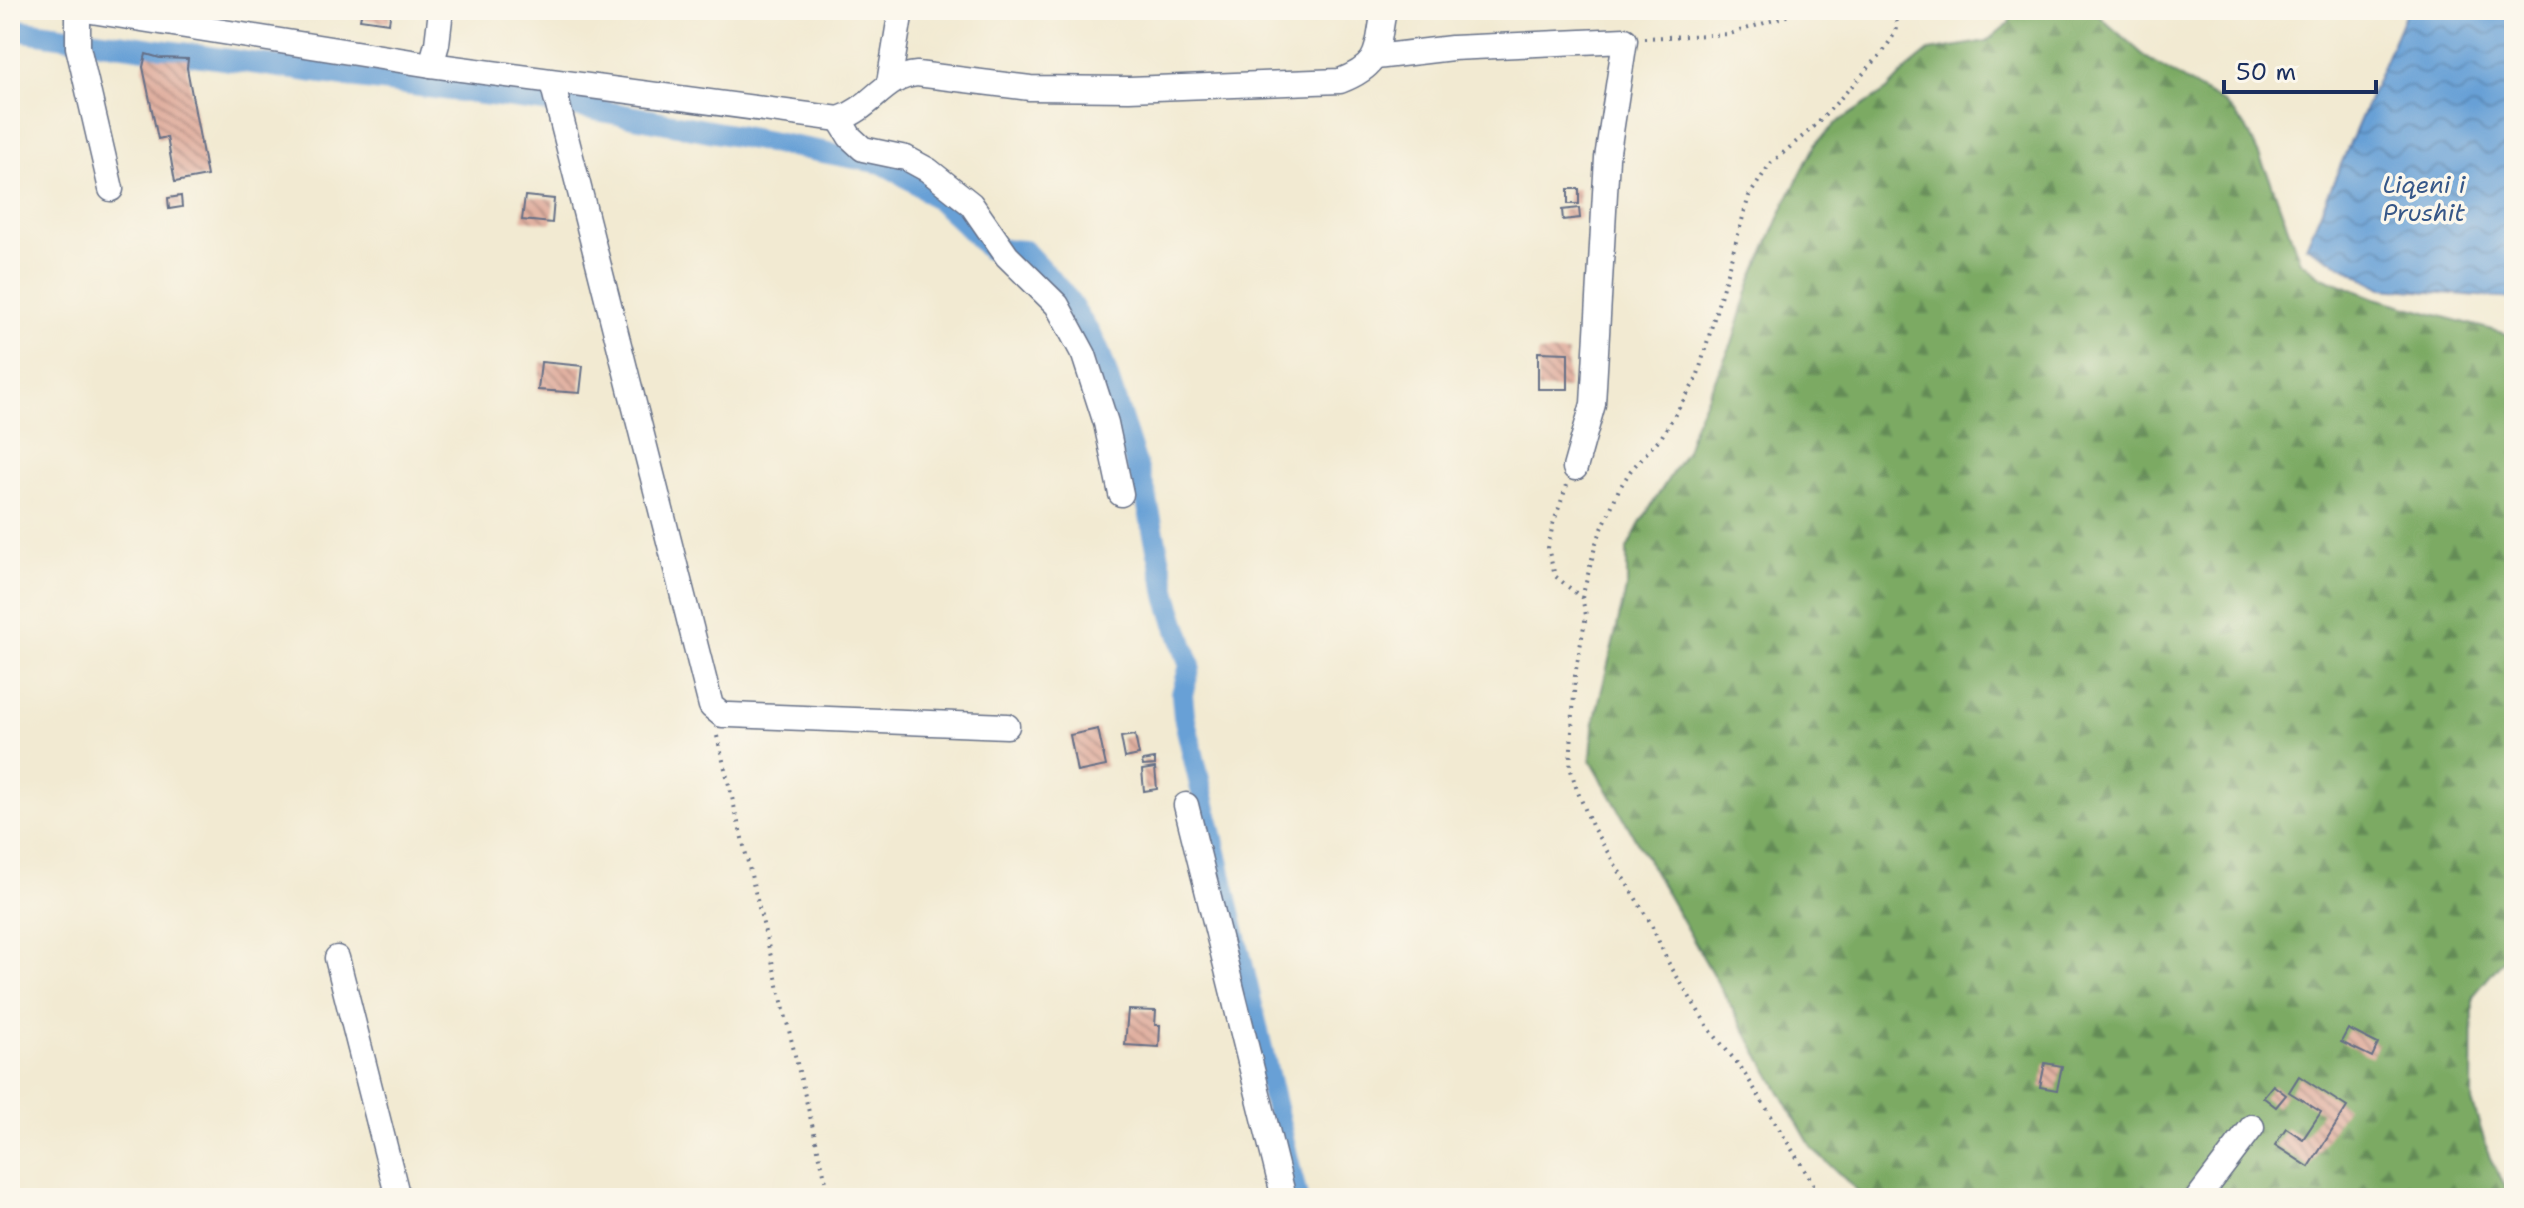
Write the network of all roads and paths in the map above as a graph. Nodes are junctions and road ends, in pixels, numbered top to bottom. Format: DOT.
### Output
graph roads {
  1 [pos="441,10"];
  2 [pos="901,10"];
  3 [pos="1384,10"];
  4 [pos="1805,10"];
  5 [pos="1894,10"];
  6 [pos="1986,10"];
  7 [pos="1993,15"];
  8 [pos="80,24"];
  9 [pos="1625,40"];
  10 [pos="1376,57"];
  11 [pos="431,65"];
  12 [pos="552,82"];
  13 [pos="889,83"];
  14 [pos="839,119"];
  15 [pos="111,189"];
  16 [pos="1575,468"];
  17 [pos="1121,494"];
  18 [pos="1582,598"];
  19 [pos="711,706"];
  20 [pos="1007,726"];
  21 [pos="1186,805"];
  22 [pos="337,958"];
  23 [pos="2252,1127"];
  24 [pos="398,1198"];
  25 [pos="830,1198"];
  26 [pos="1284,1198"];
  27 [pos="1822,1198"];
  28 [pos="2198,1198"];
  1 -- 11 [label="street"];
  2 -- 13 [label="street"];
  3 -- 10 [label="street"];
  4 -- 9 [label="path"];
  5 -- 18 [label="path"];
  6 -- 7 [label="path"];
  8 -- 11 [label="street"];
  8 -- 15 [label="street"];
  9 -- 10 [label="street"];
  9 -- 16 [label="street"];
  10 -- 13 [label="street"];
  11 -- 12 [label="street"];
  12 -- 14 [label="street"];
  12 -- 19 [label="street"];
  13 -- 14 [label="street"];
  14 -- 17 [label="street"];
  16 -- 18 [label="path"];
  18 -- 27 [label="path"];
  19 -- 20 [label="street"];
  19 -- 25 [label="path"];
  21 -- 26 [label="street"];
  22 -- 24 [label="street"];
  23 -- 28 [label="street"];
}
